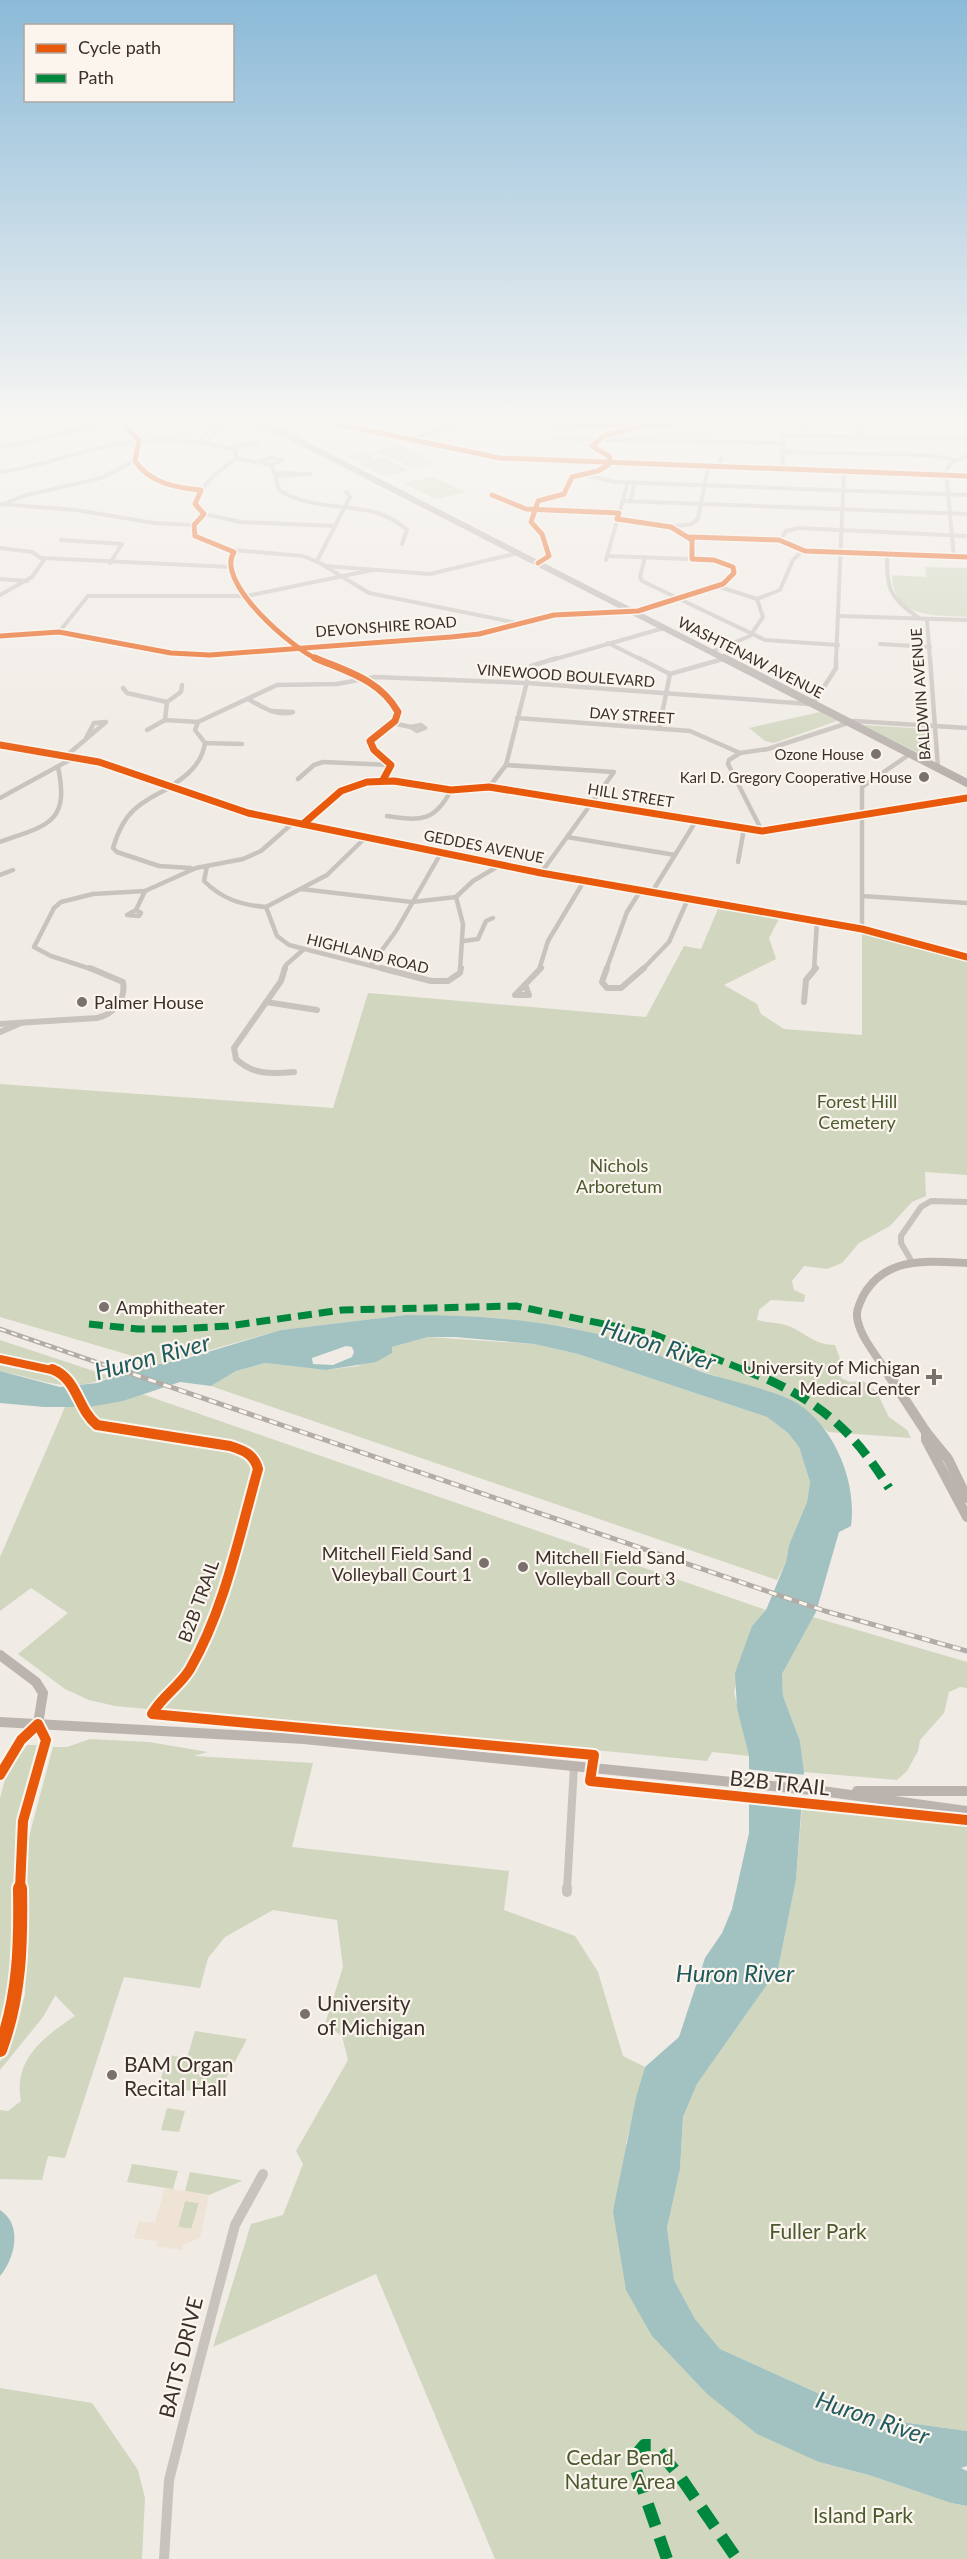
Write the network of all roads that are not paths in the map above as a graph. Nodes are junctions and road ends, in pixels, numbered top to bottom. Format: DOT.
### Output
graph roads {
  1 [pos="203,539"];
  2 [pos="327,539"];
  3 [pos="404,539"];
  4 [pos="491,539"];
  5 [pos="544,539"];
  6 [pos="612,539"];
  7 [pos="691,539"];
  8 [pos="762,539"];
  9 [pos="842,539"];
  10 [pos="952,539"];
  11 [pos="61,540"];
  12 [pos="779,540"];
  13 [pos="402,544"];
  14 [pos="0,548"];
  15 [pos="802,550"];
  16 [pos="234,552"];
  17 [pos="841,552"];
  18 [pos="518,553"];
  19 [pos="886,554"];
  20 [pos="645,557"];
  21 [pos="954,557"];
  22 [pos="967,557"];
  23 [pos="42,558"];
  24 [pos="692,559"];
  25 [pos="317,561"];
  26 [pos="110,563"];
  27 [pos="538,563"];
  28 [pos="325,566"];
  29 [pos="230,567"];
  30 [pos="372,570"];
  31 [pos="338,577"];
  32 [pos="0,579"];
  33 [pos="27,581"];
  34 [pos="717,586"];
  35 [pos="0,596"];
  36 [pos="247,596"];
  37 [pos="677,598"];
  38 [pos="757,599"];
  39 [pos="631,611"];
  40 [pos="839,616"];
  41 [pos="919,618"];
  42 [pos="927,619"];
  43 [pos="967,620"];
  44 [pos="519,623"];
  45 [pos="664,628"];
  46 [pos="59,632"];
  47 [pos="752,634"];
  48 [pos="0,636"];
  49 [pos="608,644"];
  50 [pos="880,644"];
  51 [pos="838,645"];
  52 [pos="930,647"];
  53 [pos="298,648"];
  54 [pos="711,652"];
  55 [pos="723,658"];
  56 [pos="670,674"];
  57 [pos="363,678"];
  58 [pos="182,685"];
  59 [pos="526,685"];
  60 [pos="123,688"];
  61 [pos="666,695"];
  62 [pos="248,699"];
  63 [pos="167,702"];
  64 [pos="815,705"];
  65 [pos="272,711"];
  66 [pos="517,718"];
  67 [pos="165,720"];
  68 [pos="198,722"];
  69 [pos="847,722"];
  70 [pos="392,723"];
  71 [pos="934,726"];
  72 [pos="411,727"];
  73 [pos="967,728"];
  74 [pos="659,729"];
  75 [pos="147,730"];
  76 [pos="86,738"];
  77 [pos="206,743"];
  78 [pos="242,744"];
  79 [pos="0,745"];
  80 [pos="740,753"];
  81 [pos="910,754"];
  82 [pos="66,756"];
  83 [pos="75,757"];
  84 [pos="391,765"];
  85 [pos="506,765"];
  86 [pos="58,767"];
  87 [pos="938,768"];
  88 [pos="298,779"];
  89 [pos="383,780"];
  90 [pos="967,783"];
  91 [pos="170,787"];
  92 [pos="489,787"];
  93 [pos="451,790"];
  94 [pos="2,796"];
  95 [pos="967,798"];
  96 [pos="592,804"];
  97 [pos="862,815"];
  98 [pos="387,816"];
  99 [pos="696,821"];
  100 [pos="294,822"];
  101 [pos="303,824"];
  102 [pos="744,829"];
  103 [pos="762,831"];
  104 [pos="366,837"];
  105 [pos="567,837"];
  106 [pos="0,842"];
  107 [pos="441,853"];
  108 [pos="675,855"];
  109 [pos="738,862"];
  110 [pos="500,865"];
  111 [pos="207,866"];
  112 [pos="176,868"];
  113 [pos="196,868"];
  114 [pos="13,870"];
  115 [pos="541,873"];
  116 [pos="0,874"];
  117 [pos="181,874"];
  118 [pos="584,881"];
  119 [pos="301,889"];
  120 [pos="641,890"];
  121 [pos="145,891"];
  122 [pos="652,892"];
  123 [pos="862,896"];
  124 [pos="456,897"];
  125 [pos="688,899"];
  126 [pos="412,902"];
  127 [pos="967,903"];
  128 [pos="266,907"];
  129 [pos="136,910"];
  130 [pos="493,918"];
  131 [pos="817,921"];
  132 [pos="862,929"];
  133 [pos="464,941"];
  134 [pos="304,949"];
  135 [pos="967,957"];
  136 [pos="371,965"];
  137 [pos="526,987"];
  138 [pos="266,1002"];
  139 [pos="804,1002"];
  140 [pos="317,1010"];
  141 [pos="23,1022"];
  142 [pos="0,1024"];
  143 [pos="0,1032"];
  144 [pos="294,1071"];
  145 [pos="967,1202"];
  146 [pos="912,1262"];
  147 [pos="967,1263"];
  148 [pos="926,1432"];
  149 [pos="967,1498"];
  150 [pos="967,1517"];
  151 [pos="0,1655"];
  152 [pos="0,1722"];
  153 [pos="38,1724"];
  154 [pos="574,1766"];
  155 [pos="0,1775"];
  156 [pos="822,1791"];
  157 [pos="967,1791"];
  158 [pos="967,1811"];
  159 [pos="567,1892"];
  160 [pos="0,2050"];
  161 [pos="263,2174"];
  162 [pos="164,2559"];
  1 -- 16 [label="street"];
  2 -- 25 [label="street"];
  3 -- 13 [label="street"];
  4 -- 18 [label="main road, WASHTENAW AVENUE"];
  5 -- 27 [label="street"];
  6 -- 20 [label="street"];
  7 -- 24 [label="street"];
  8 -- 12 [label="street"];
  9 -- 17 [label="street"];
  10 -- 21 [label="street"];
  11 -- 26 [label="street"];
  12 -- 15 [label="street"];
  14 -- 23 [label="street"];
  15 -- 17 [label="street"];
  15 -- 38 [label="street"];
  16 -- 25 [label="street"];
  16 -- 29 [label="street"];
  17 -- 19 [label="street"];
  17 -- 40 [label="street"];
  18 -- 27 [label="main road, WASHTENAW AVENUE"];
  18 -- 30 [label="street"];
  19 -- 21 [label="street"];
  19 -- 41 [label="street, BALDWIN AVENUE"];
  20 -- 24 [label="street"];
  20 -- 37 [label="street"];
  21 -- 22 [label="street"];
  23 -- 26 [label="street"];
  23 -- 33 [label="street"];
  24 -- 34 [label="street"];
  25 -- 28 [label="street"];
  26 -- 29 [label="street"];
  27 -- 39 [label="main road, WASHTENAW AVENUE"];
  28 -- 30 [label="street"];
  28 -- 31 [label="street"];
  29 -- 36 [label="street"];
  30 -- 31 [label="street"];
  31 -- 36 [label="street"];
  31 -- 44 [label="street"];
  32 -- 33 [label="street"];
  33 -- 35 [label="street"];
  34 -- 37 [label="street, DEVONSHIRE ROAD"];
  34 -- 38 [label="street"];
  36 -- 46 [label="street"];
  36 -- 53 [label="street"];
  37 -- 39 [label="street, DEVONSHIRE ROAD"];
  37 -- 47 [label="street"];
  38 -- 47 [label="street"];
  39 -- 44 [label="street, DEVONSHIRE ROAD"];
  39 -- 45 [label="main road, WASHTENAW AVENUE"];
  40 -- 41 [label="street"];
  40 -- 51 [label="street"];
  41 -- 42 [label="street"];
  42 -- 43 [label="street"];
  42 -- 52 [label="street, BALDWIN AVENUE"];
  44 -- 53 [label="street, DEVONSHIRE ROAD"];
  45 -- 49 [label="street"];
  45 -- 54 [label="main road, WASHTENAW AVENUE"];
  46 -- 48 [label="street, DEVONSHIRE ROAD"];
  46 -- 53 [label="street, DEVONSHIRE ROAD"];
  47 -- 51 [label="street"];
  47 -- 54 [label="street"];
  49 -- 56 [label="street"];
  49 -- 59 [label="street"];
  50 -- 52 [label="street"];
  51 -- 64 [label="street"];
  52 -- 71 [label="street, BALDWIN AVENUE"];
  53 -- 57 [label="street"];
  54 -- 55 [label="main road, WASHTENAW AVENUE"];
  55 -- 56 [label="street"];
  55 -- 64 [label="main road, WASHTENAW AVENUE"];
  56 -- 61 [label="street"];
  57 -- 59 [label="street, VINEWOOD BOULEVARD"];
  57 -- 62 [label="street, VINEWOOD BOULEVARD"];
  57 -- 70 [label="street"];
  58 -- 63 [label="street"];
  59 -- 61 [label="street, VINEWOOD BOULEVARD"];
  59 -- 66 [label="street"];
  60 -- 63 [label="street"];
  61 -- 64 [label="street, VINEWOOD BOULEVARD"];
  61 -- 74 [label="street"];
  62 -- 65 [label="street"];
  62 -- 68 [label="street, VINEWOOD BOULEVARD"];
  63 -- 67 [label="street"];
  64 -- 69 [label="main road, WASHTENAW AVENUE"];
  66 -- 74 [label="street, DAY STREET"];
  66 -- 85 [label="street"];
  67 -- 68 [label="street"];
  67 -- 75 [label="street"];
  68 -- 77 [label="street"];
  69 -- 71 [label="street"];
  69 -- 80 [label="street"];
  69 -- 81 [label="main road, WASHTENAW AVENUE"];
  70 -- 72 [label="street"];
  70 -- 84 [label="street"];
  71 -- 73 [label="street"];
  71 -- 87 [label="street, BALDWIN AVENUE"];
  74 -- 80 [label="street, DAY STREET"];
  76 -- 82 [label="street"];
  77 -- 78 [label="street"];
  77 -- 91 [label="street"];
  79 -- 82 [label="main road, GEDDES AVENUE"];
  80 -- 103 [label="street"];
  81 -- 87 [label="main road, WASHTENAW AVENUE"];
  81 -- 97 [label="street"];
  82 -- 83 [label="main road, GEDDES AVENUE"];
  83 -- 86 [label="street"];
  83 -- 91 [label="main road, GEDDES AVENUE"];
  84 -- 88 [label="street"];
  84 -- 89 [label="street"];
  85 -- 92 [label="street"];
  85 -- 96 [label="street"];
  86 -- 94 [label="street"];
  86 -- 106 [label="street"];
  87 -- 90 [label="main road, WASHTENAW AVENUE"];
  89 -- 93 [label="main road, HILL STREET"];
  89 -- 101 [label="main road, HILL STREET"];
  91 -- 100 [label="main road, GEDDES AVENUE"];
  91 -- 112 [label="street"];
  92 -- 93 [label="main road, HILL STREET"];
  92 -- 96 [label="main road, HILL STREET"];
  93 -- 98 [label="street"];
  95 -- 97 [label="main road, HILL STREET"];
  96 -- 99 [label="main road, HILL STREET"];
  96 -- 105 [label="street"];
  97 -- 103 [label="main road, HILL STREET"];
  97 -- 123 [label="street"];
  99 -- 102 [label="main road, HILL STREET"];
  99 -- 108 [label="street"];
  100 -- 101 [label="main road, GEDDES AVENUE"];
  100 -- 111 [label="street"];
  101 -- 104 [label="main road, GEDDES AVENUE"];
  102 -- 103 [label="main road, HILL STREET"];
  102 -- 109 [label="street"];
  104 -- 107 [label="main road, GEDDES AVENUE"];
  104 -- 119 [label="street"];
  105 -- 108 [label="street"];
  105 -- 115 [label="street"];
  107 -- 110 [label="main road, GEDDES AVENUE"];
  107 -- 126 [label="street"];
  108 -- 122 [label="street"];
  110 -- 115 [label="main road, GEDDES AVENUE"];
  110 -- 124 [label="street"];
  111 -- 113 [label="street"];
  111 -- 128 [label="street"];
  112 -- 113 [label="street"];
  112 -- 117 [label="street"];
  113 -- 117 [label="street"];
  114 -- 116 [label="street"];
  115 -- 118 [label="main road, GEDDES AVENUE"];
  117 -- 121 [label="street"];
  118 -- 120 [label="main road, GEDDES AVENUE"];
  118 -- 137 [label="street"];
  119 -- 126 [label="street"];
  119 -- 128 [label="street"];
  120 -- 122 [label="main road, GEDDES AVENUE"];
  120 -- 125 [label="street"];
  121 -- 129 [label="street"];
  121 -- 141 [label="street"];
  122 -- 125 [label="main road, GEDDES AVENUE"];
  123 -- 127 [label="street"];
  123 -- 132 [label="street"];
  124 -- 126 [label="street"];
  124 -- 133 [label="street, HIGHLAND ROAD"];
  125 -- 131 [label="main road, GEDDES AVENUE"];
  126 -- 136 [label="street"];
  128 -- 134 [label="street, HIGHLAND ROAD"];
  130 -- 133 [label="street"];
  131 -- 132 [label="main road, GEDDES AVENUE"];
  131 -- 139 [label="street"];
  132 -- 135 [label="main road, GEDDES AVENUE"];
  133 -- 136 [label="street, HIGHLAND ROAD"];
  134 -- 136 [label="street, HIGHLAND ROAD"];
  134 -- 138 [label="street"];
  138 -- 140 [label="street"];
  138 -- 144 [label="street"];
  141 -- 142 [label="street"];
  141 -- 143 [label="street"];
  145 -- 146 [label="street"];
  146 -- 147 [label="main road"];
  146 -- 148 [label="main road"];
  148 -- 149 [label="main road"];
  148 -- 150 [label="main road"];
  151 -- 153 [label="main road"];
  152 -- 153 [label="main road"];
  153 -- 154 [label="main road"];
  153 -- 155 [label="main road"];
  153 -- 160 [label="main road"];
  154 -- 156 [label="main road"];
  154 -- 159 [label="street"];
  156 -- 157 [label="main road"];
  156 -- 158 [label="main road"];
  161 -- 162 [label="street, BAITS DRIVE"];
}
